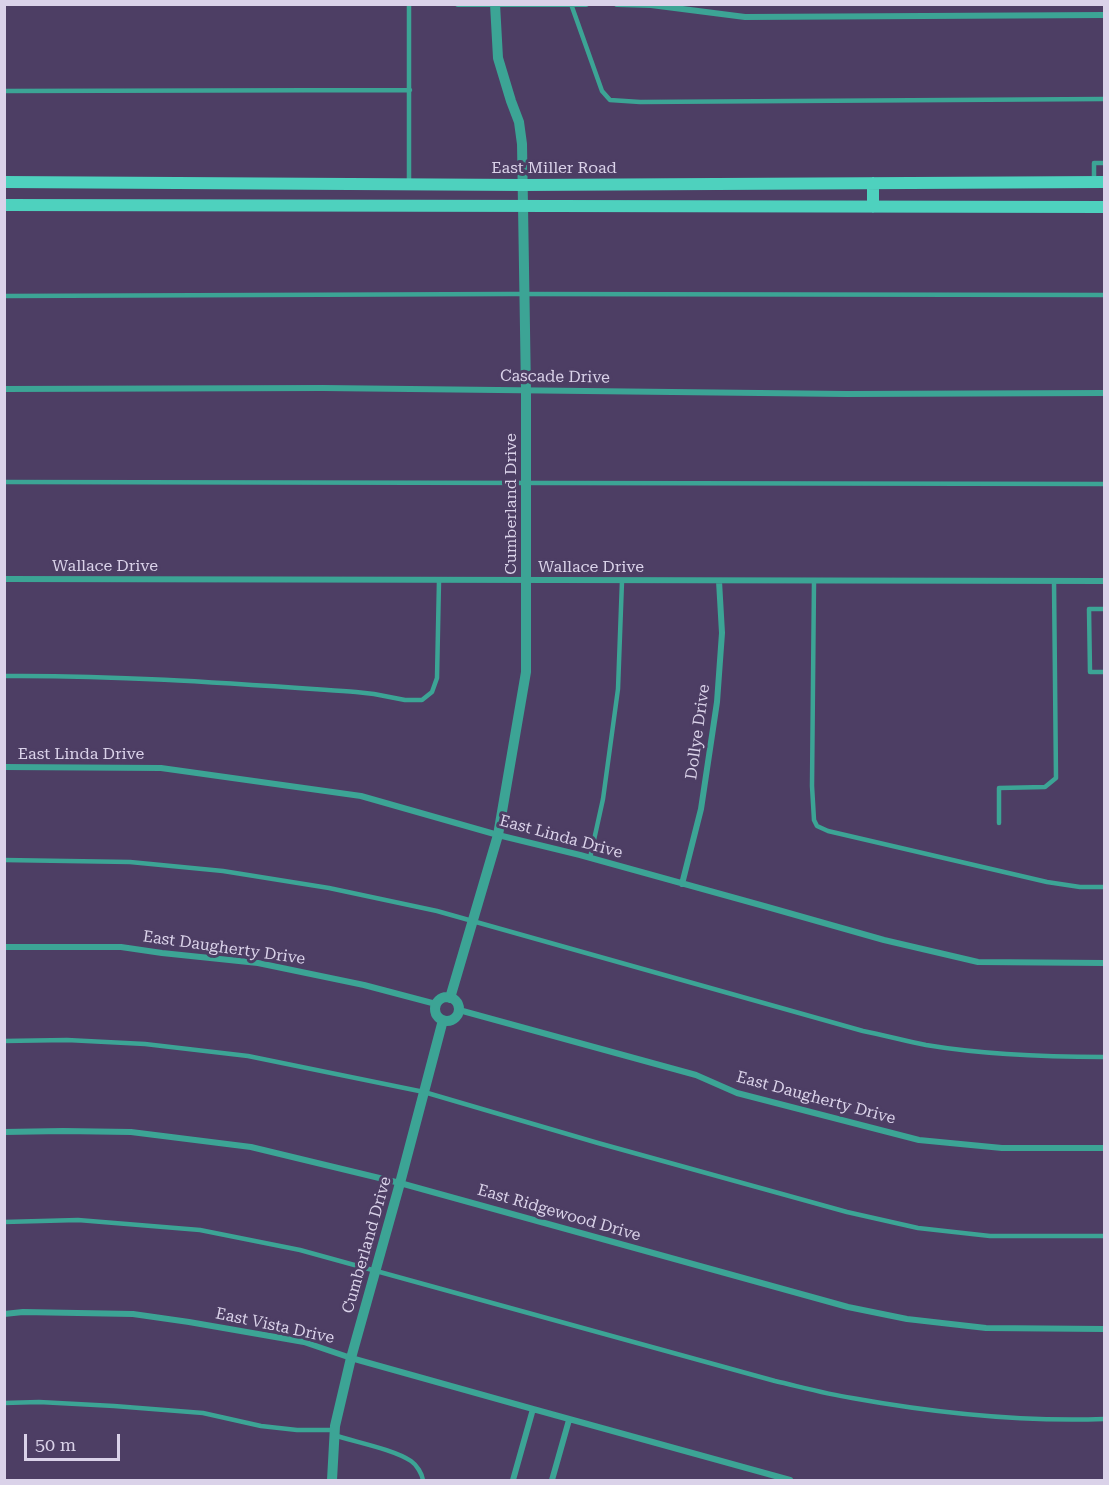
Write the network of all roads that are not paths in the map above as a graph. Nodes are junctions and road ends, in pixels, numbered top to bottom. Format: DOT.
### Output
graph roads {
  1 [pos="409,4"];
  2 [pos="458,4"];
  3 [pos="586,4"];
  4 [pos="617,4"];
  5 [pos="495,5"];
  6 [pos="571,5"];
  7 [pos="1104,15"];
  8 [pos="410,90"];
  9 [pos="4,92"];
  10 [pos="1104,99"];
  11 [pos="1104,163"];
  12 [pos="4,182"];
  13 [pos="1100,182"];
  14 [pos="191,183"];
  15 [pos="873,183"];
  16 [pos="409,184"];
  17 [pos="523,185"];
  18 [pos="4,205"];
  19 [pos="191,206"];
  20 [pos="523,207"];
  21 [pos="873,207"];
  22 [pos="1104,207"];
  23 [pos="524,294"];
  24 [pos="1104,295"];
  25 [pos="4,296"];
  26 [pos="4,389"];
  27 [pos="526,391"];
  28 [pos="1104,393"];
  29 [pos="4,482"];
  30 [pos="526,483"];
  31 [pos="1104,484"];
  32 [pos="4,579"];
  33 [pos="439,581"];
  34 [pos="525,581"];
  35 [pos="622,581"];
  36 [pos="719,581"];
  37 [pos="814,581"];
  38 [pos="1054,581"];
  39 [pos="1104,581"];
  40 [pos="1104,609"];
  41 [pos="1104,672"];
  42 [pos="4,676"];
  43 [pos="4,767"];
  44 [pos="999,823"];
  45 [pos="498,835"];
  46 [pos="590,858"];
  47 [pos="4,860"];
  48 [pos="682,884"];
  49 [pos="1104,887"];
  50 [pos="472,922"];
  51 [pos="4,947"];
  52 [pos="1104,963"];
  53 [pos="450,998"];
  54 [pos="436,1004"];
  55 [pos="459,1010"];
  56 [pos="443,1020"];
  57 [pos="4,1041"];
  58 [pos="1104,1058"];
  59 [pos="424,1092"];
  60 [pos="4,1132"];
  61 [pos="1104,1148"];
  62 [pos="400,1183"];
  63 [pos="4,1222"];
  64 [pos="1104,1236"];
  65 [pos="376,1270"];
  66 [pos="4,1314"];
  67 [pos="1104,1329"];
  68 [pos="351,1358"];
  69 [pos="4,1403"];
  70 [pos="533,1409"];
  71 [pos="1104,1419"];
  72 [pos="570,1420"];
  73 [pos="334,1432"];
  74 [pos="332,1480"];
  75 [pos="423,1480"];
  76 [pos="513,1480"];
  77 [pos="552,1480"];
  78 [pos="790,1480"];
  1 -- 8 [label="lane"];
  2 -- 5 [label="street"];
  3 -- 6 [label="street"];
  4 -- 7 [label="street"];
  5 -- 6 [label="street"];
  5 -- 17 [label="street, Cumberland Drive"];
  6 -- 10 [label="lane"];
  8 -- 9 [label="lane"];
  8 -- 16 [label="lane"];
  11 -- 13 [label="lane"];
  12 -- 14 [label="main road, East Miller Road"];
  13 -- 15 [label="main road, East Miller Road"];
  14 -- 16 [label="main road, East Miller Road"];
  14 -- 19 [label="main road"];
  15 -- 17 [label="main road, East Miller Road"];
  15 -- 21 [label="main road"];
  16 -- 17 [label="main road, East Miller Road"];
  17 -- 20 [label="street, Cumberland Drive"];
  18 -- 19 [label="main road"];
  19 -- 20 [label="main road"];
  20 -- 21 [label="main road"];
  20 -- 23 [label="street, Cumberland Drive"];
  21 -- 22 [label="main road"];
  23 -- 24 [label="lane"];
  23 -- 25 [label="lane"];
  23 -- 27 [label="street, Cumberland Drive"];
  26 -- 27 [label="street, Cascade Drive"];
  27 -- 28 [label="street, Cascade Drive"];
  27 -- 30 [label="street, Cumberland Drive"];
  29 -- 30 [label="lane"];
  30 -- 31 [label="lane"];
  30 -- 34 [label="street, Cumberland Drive"];
  32 -- 33 [label="street, Wallace Drive"];
  33 -- 34 [label="street, Wallace Drive"];
  33 -- 42 [label="lane"];
  34 -- 35 [label="street, Wallace Drive"];
  34 -- 45 [label="street, Cumberland Drive"];
  35 -- 36 [label="street, Wallace Drive"];
  35 -- 46 [label="lane"];
  36 -- 37 [label="street, Wallace Drive"];
  36 -- 48 [label="street, Dollye Drive"];
  37 -- 38 [label="street, Wallace Drive"];
  37 -- 49 [label="lane"];
  38 -- 39 [label="street, Wallace Drive"];
  38 -- 44 [label="lane"];
  40 -- 41 [label="lane"];
  43 -- 45 [label="street, East Linda Drive"];
  45 -- 46 [label="street, East Linda Drive"];
  45 -- 50 [label="street, Cumberland Drive"];
  46 -- 48 [label="street, East Linda Drive"];
  47 -- 50 [label="lane"];
  48 -- 52 [label="street, East Linda Drive"];
  50 -- 53 [label="street, Cumberland Drive"];
  50 -- 58 [label="lane"];
  51 -- 54 [label="street, East Daugherty Drive"];
  53 -- 54 [label="street"];
  53 -- 55 [label="street"];
  54 -- 56 [label="street"];
  55 -- 56 [label="street"];
  55 -- 61 [label="street, East Daugherty Drive"];
  56 -- 59 [label="street, Cumberland Drive"];
  57 -- 59 [label="lane"];
  59 -- 62 [label="street, Cumberland Drive"];
  59 -- 64 [label="lane"];
  60 -- 62 [label="street, East Ridgewood Drive"];
  62 -- 65 [label="street, Cumberland Drive"];
  62 -- 67 [label="street, East Ridgewood Drive"];
  63 -- 65 [label="lane"];
  65 -- 68 [label="street, Cumberland Drive"];
  65 -- 71 [label="lane"];
  66 -- 68 [label="street, East Vista Drive"];
  68 -- 70 [label="street, East Vista Drive"];
  68 -- 73 [label="street, Cumberland Drive"];
  69 -- 73 [label="lane"];
  70 -- 72 [label="street, East Vista Drive"];
  70 -- 76 [label="street"];
  72 -- 77 [label="street"];
  72 -- 78 [label="street, East Vista Drive"];
  73 -- 74 [label="street, Cumberland Drive"];
  73 -- 75 [label="lane"];
}
